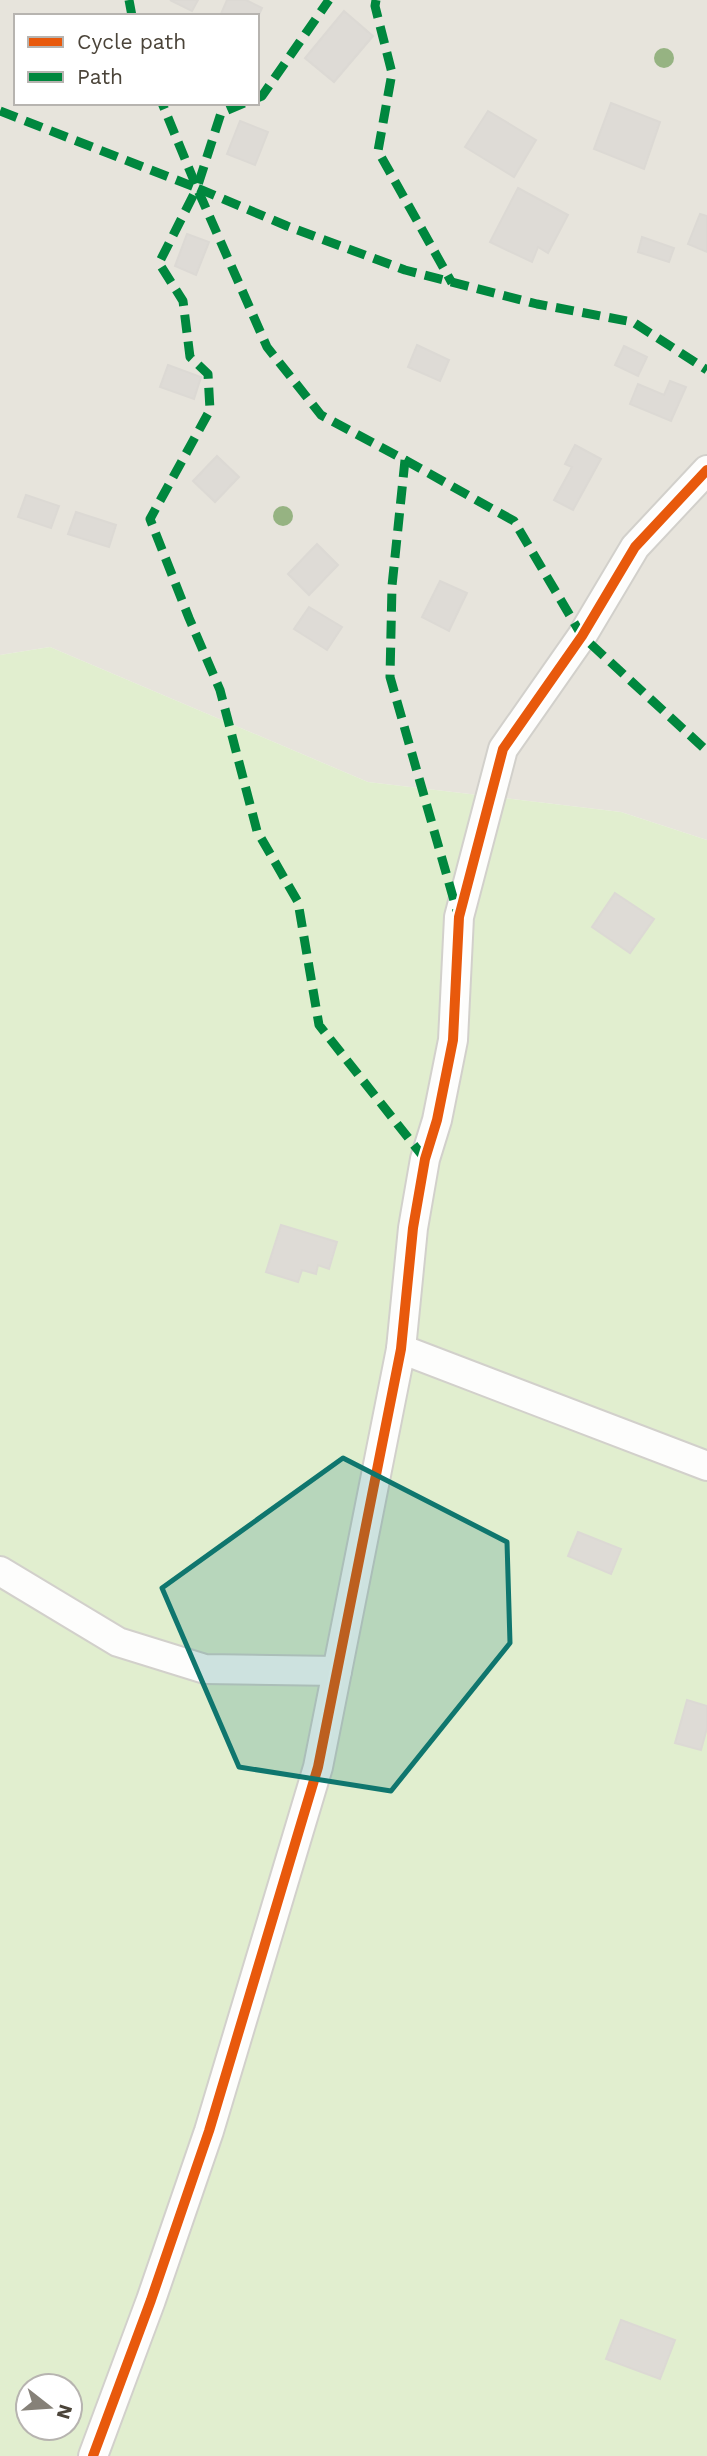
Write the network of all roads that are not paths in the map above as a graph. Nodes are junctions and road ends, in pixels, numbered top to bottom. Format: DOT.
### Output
graph roads {
  1 [pos="707,470"];
  2 [pos="401,1349"];
  3 [pos="707,1466"];
  4 [pos="0,1571"];
  5 [pos="337,1671"];
  6 [pos="93,2456"];
  1 -- 2 [label="street"];
  2 -- 3 [label="street"];
  2 -- 5 [label="street"];
  4 -- 5 [label="street"];
  5 -- 6 [label="street"];
}
